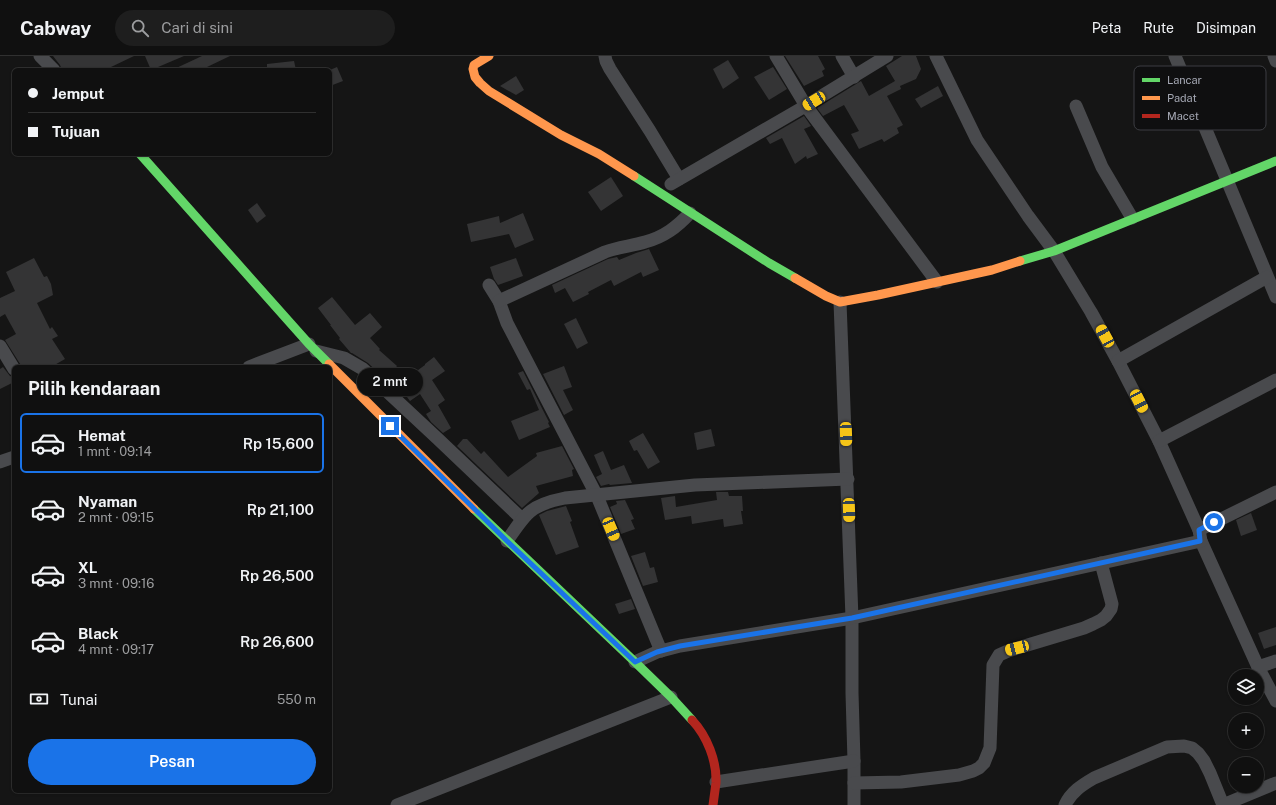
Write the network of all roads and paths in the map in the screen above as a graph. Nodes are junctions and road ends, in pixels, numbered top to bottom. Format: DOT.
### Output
graph roads {
  1 [pos="40,56"];
  2 [pos="489,56"];
  3 [pos="605,56"];
  4 [pos="776,56"];
  5 [pos="842,56"];
  6 [pos="887,56"];
  7 [pos="936,56"];
  8 [pos="1175,56"];
  9 [pos="1274,56"];
  10 [pos="1276,61"];
  11 [pos="1179,66"];
  12 [pos="52,68"];
  13 [pos="854,77"];
  14 [pos="806,106"];
  15 [pos="1076,106"];
  16 [pos="1206,130"];
  17 [pos="142,156"];
  18 [pos="1276,161"];
  19 [pos="1227,180"];
  20 [pos="690,213"];
  21 [pos="1132,218"];
  22 [pos="1054,251"];
  23 [pos="1267,277"];
  24 [pos="937,282"];
  25 [pos="489,285"];
  26 [pos="1276,297"];
  27 [pos="500,302"];
  28 [pos="840,302"];
  29 [pos="0,346"];
  30 [pos="312,348"];
  31 [pos="1118,361"];
  32 [pos="256,365"];
  33 [pos="329,365"];
  34 [pos="12,366"];
  35 [pos="332,368"];
  36 [pos="1276,380"];
  37 [pos="1159,441"];
  38 [pos="12,458"];
  39 [pos="0,462"];
  40 [pos="848,479"];
  41 [pos="1276,492"];
  42 [pos="597,496"];
  43 [pos="519,524"];
  44 [pos="1200,535"];
  45 [pos="507,541"];
  46 [pos="1102,563"];
  47 [pos="852,618"];
  48 [pos="655,653"];
  49 [pos="1276,661"];
  50 [pos="635,662"];
  51 [pos="1258,667"];
  52 [pos="671,697"];
  53 [pos="1276,701"];
  54 [pos="854,761"];
  55 [pos="716,782"];
  56 [pos="854,783"];
  57 [pos="1276,783"];
  58 [pos="397,805"];
  59 [pos="713,805"];
  60 [pos="854,805"];
  61 [pos="1065,805"];
  62 [pos="1223,805"];
  1 -- 12 [label="street"];
  2 -- 20 [label="street"];
  3 -- 14 [label="street"];
  4 -- 14 [label="street"];
  5 -- 13 [label="street"];
  6 -- 13 [label="street"];
  7 -- 22 [label="street"];
  8 -- 11 [label="street"];
  9 -- 10 [label="street"];
  13 -- 14 [label="street"];
  14 -- 24 [label="street"];
  15 -- 21 [label="street"];
  16 -- 19 [label="street"];
  17 -- 30 [label="street"];
  18 -- 19 [label="street"];
  19 -- 21 [label="street"];
  19 -- 23 [label="street"];
  20 -- 27 [label="street"];
  20 -- 28 [label="street"];
  21 -- 22 [label="street"];
  22 -- 24 [label="street"];
  22 -- 31 [label="street"];
  23 -- 26 [label="street"];
  23 -- 31 [label="street"];
  24 -- 28 [label="street"];
  25 -- 27 [label="street"];
  27 -- 42 [label="street"];
  28 -- 40 [label="street"];
  29 -- 34 [label="street"];
  30 -- 32 [label="street"];
  30 -- 33 [label="street"];
  30 -- 43 [label="street"];
  31 -- 37 [label="street"];
  35 -- 45 [label="street"];
  36 -- 37 [label="street"];
  37 -- 44 [label="street"];
  38 -- 39 [label="street"];
  40 -- 42 [label="street"];
  40 -- 47 [label="street"];
  41 -- 44 [label="street"];
  42 -- 43 [label="street"];
  42 -- 48 [label="street"];
  43 -- 45 [label="street"];
  44 -- 46 [label="street"];
  44 -- 51 [label="street"];
  45 -- 50 [label="street"];
  46 -- 47 [label="street"];
  46 -- 56 [label="street"];
  47 -- 48 [label="street"];
  47 -- 54 [label="street"];
  48 -- 50 [label="street"];
  49 -- 51 [label="street"];
  50 -- 52 [label="street"];
  51 -- 53 [label="street"];
  52 -- 55 [label="street"];
  52 -- 58 [label="street"];
  54 -- 55 [label="street"];
  54 -- 56 [label="street"];
  55 -- 59 [label="street"];
  56 -- 60 [label="street"];
  57 -- 62 [label="street"];
  61 -- 62 [label="street"];
}
